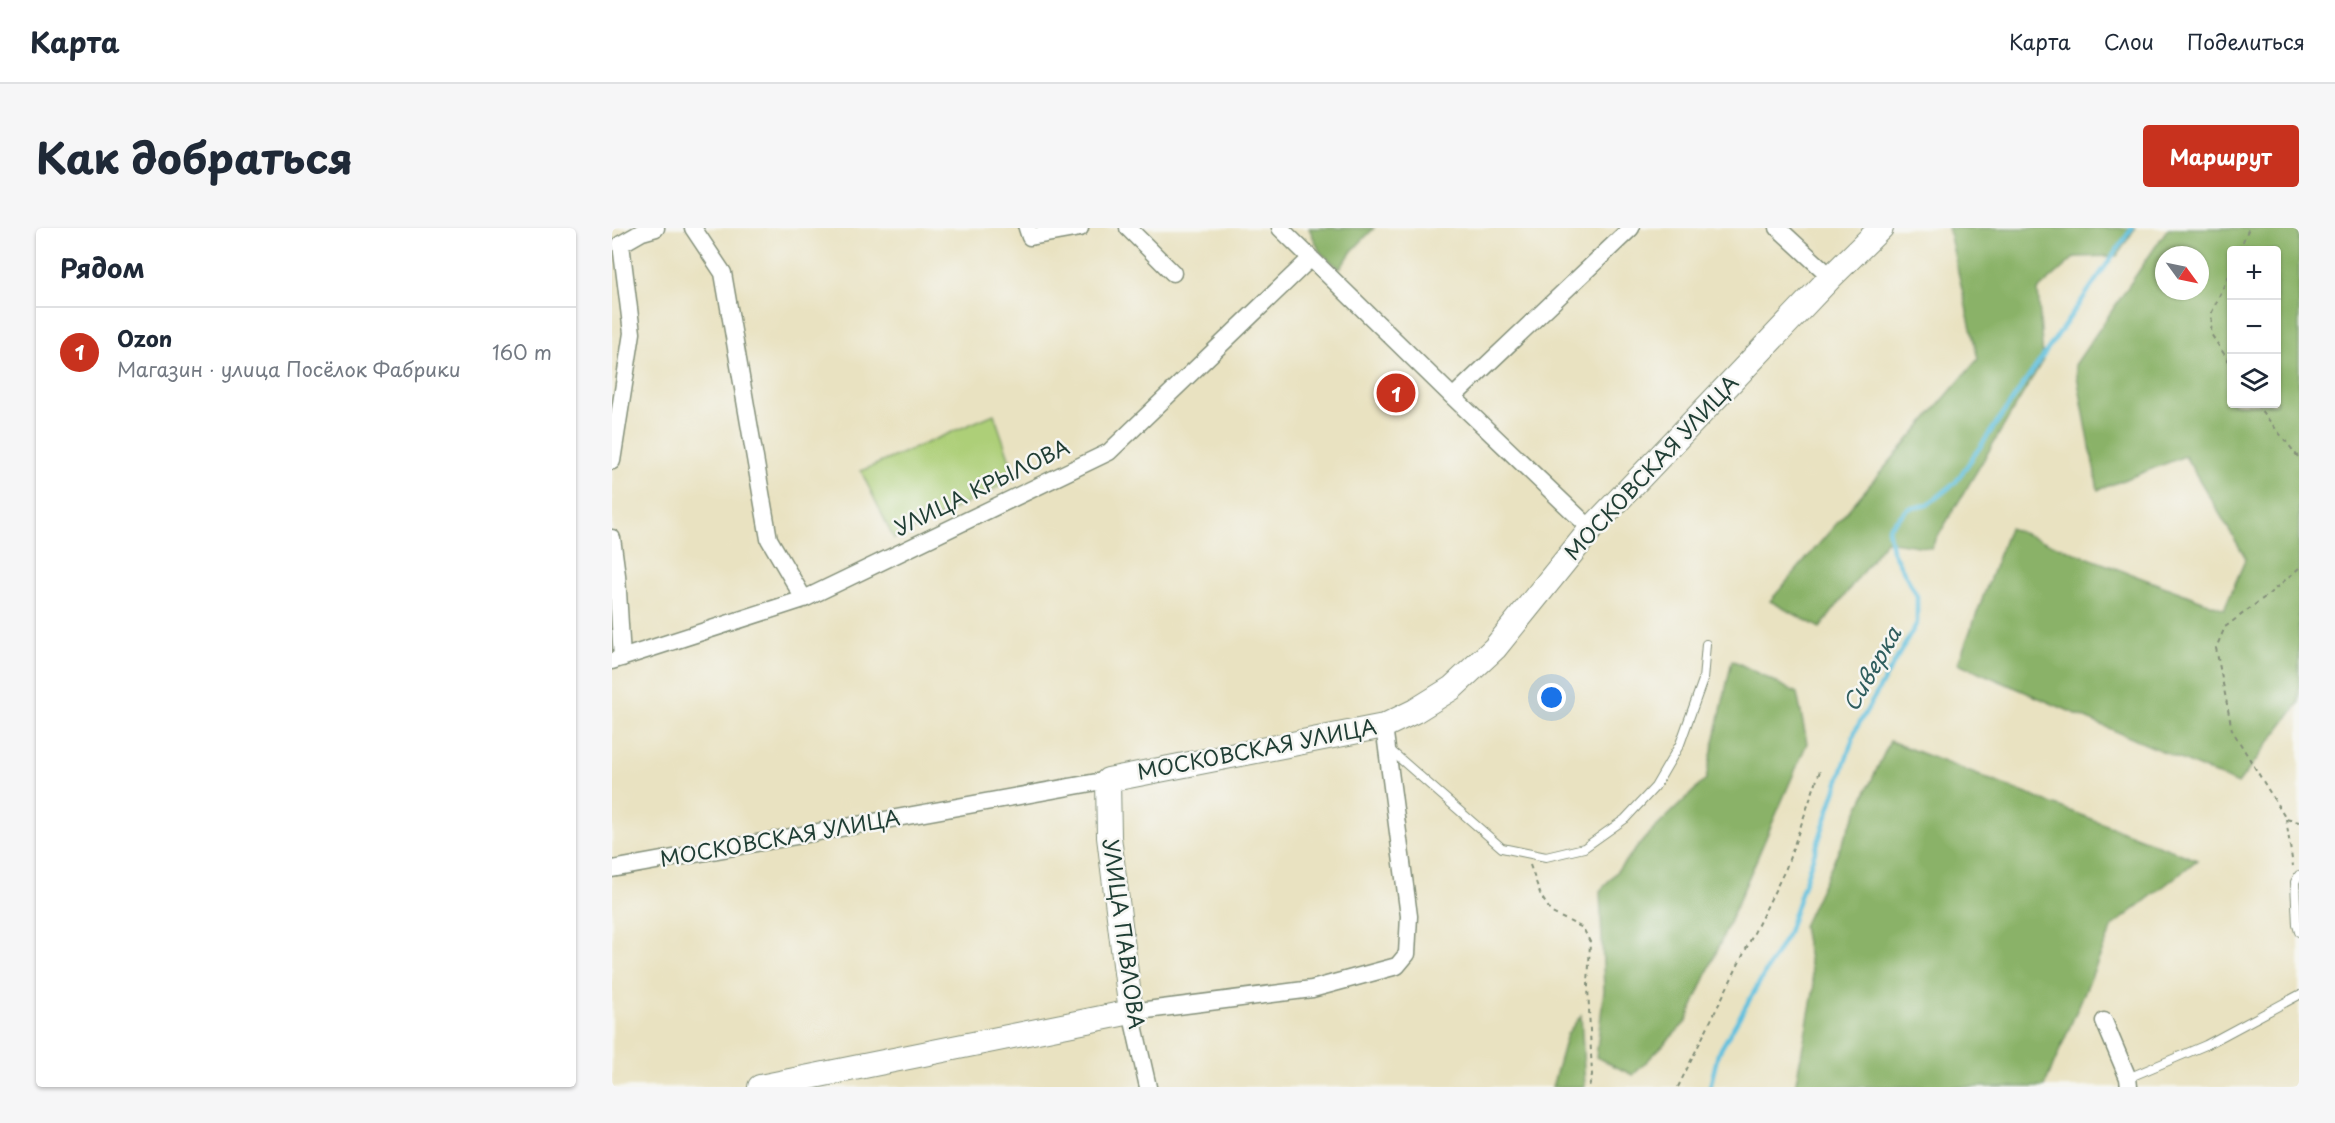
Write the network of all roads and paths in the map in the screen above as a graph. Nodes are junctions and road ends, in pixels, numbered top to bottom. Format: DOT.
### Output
graph roads {
  1 [pos="656,228"];
  2 [pos="693,228"];
  3 [pos="1027,228"];
  4 [pos="1080,228"];
  5 [pos="1128,228"];
  6 [pos="1280,228"];
  7 [pos="1631,228"];
  8 [pos="1778,228"];
  9 [pos="1881,228"];
  10 [pos="2249,228"];
  11 [pos="2241,246"];
  12 [pos="1311,258"];
  13 [pos="1173,273"];
  14 [pos="1831,277"];
  15 [pos="2227,279"];
  16 [pos="2227,358"];
  17 [pos="1453,397"];
  18 [pos="2259,408"];
  19 [pos="2299,458"];
  20 [pos="612,461"];
  21 [pos="1592,529"];
  22 [pos="612,538"];
  23 [pos="2299,568"];
  24 [pos="804,599"];
  25 [pos="1706,644"];
  26 [pos="617,659"];
  27 [pos="1386,737"];
  28 [pos="1821,768"];
  29 [pos="1108,780"];
  30 [pos="2286,819"];
  31 [pos="2299,822"];
  32 [pos="1526,853"];
  33 [pos="612,869"];
  34 [pos="2297,878"];
  35 [pos="2299,932"];
  36 [pos="2299,995"];
  37 [pos="1131,1012"];
  38 [pos="2104,1021"];
  39 [pos="2128,1083"];
  40 [pos="760,1087"];
  41 [pos="1148,1087"];
  42 [pos="1589,1087"];
  43 [pos="1678,1087"];
  1 -- 20 [label="street"];
  2 -- 24 [label="street"];
  3 -- 4 [label="street"];
  5 -- 13 [label="street"];
  6 -- 12 [label="street"];
  7 -- 17 [label="street"];
  8 -- 14 [label="street"];
  9 -- 14 [label="main road, МОСКОВСКАЯ УЛИЦА"];
  10 -- 11 [label="path"];
  12 -- 17 [label="street"];
  12 -- 24 [label="street, УЛИЦА КРЫЛОВА"];
  14 -- 21 [label="main road, МОСКОВСКАЯ УЛИЦА"];
  15 -- 16 [label="path"];
  17 -- 21 [label="street"];
  18 -- 19 [label="path"];
  21 -- 27 [label="main road, МОСКОВСКАЯ УЛИЦА"];
  22 -- 26 [label="street"];
  23 -- 30 [label="path"];
  24 -- 26 [label="street, УЛИЦА КРЫЛОВА"];
  25 -- 32 [label="lane"];
  27 -- 29 [label="main road, МОСКОВСКАЯ УЛИЦА"];
  27 -- 32 [label="lane"];
  27 -- 37 [label="street"];
  28 -- 43 [label="path"];
  29 -- 33 [label="street, МОСКОВСКАЯ УЛИЦА"];
  29 -- 37 [label="main road, УЛИЦА ПАВЛОВА"];
  30 -- 31 [label="path"];
  30 -- 34 [label="path"];
  32 -- 42 [label="path"];
  34 -- 35 [label="lane"];
  36 -- 39 [label="lane"];
  37 -- 40 [label="main road"];
  37 -- 41 [label="street, УЛИЦА ПАВЛОВА"];
  38 -- 39 [label="street"];
}
